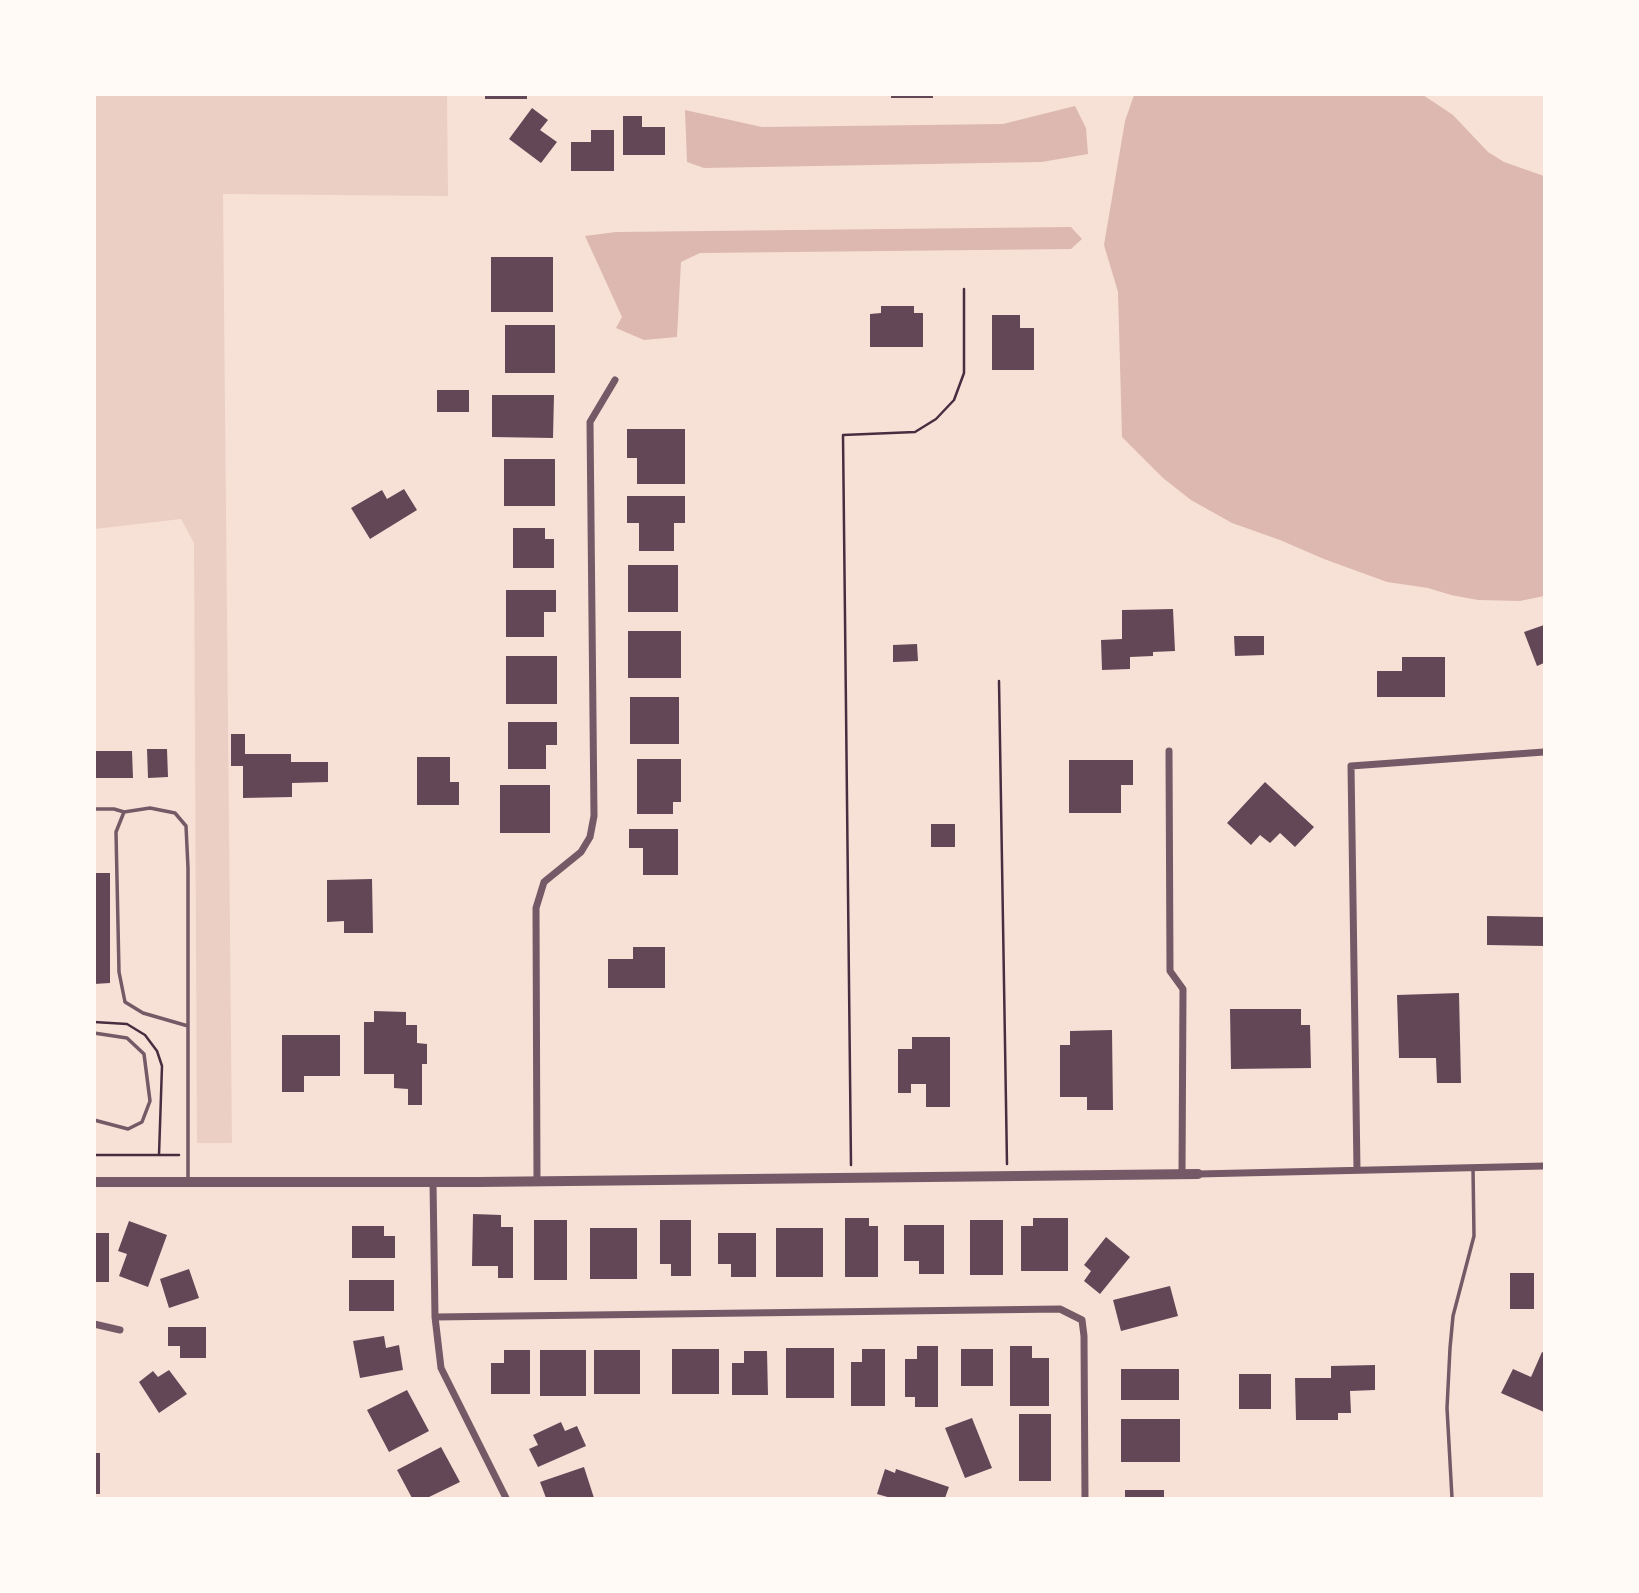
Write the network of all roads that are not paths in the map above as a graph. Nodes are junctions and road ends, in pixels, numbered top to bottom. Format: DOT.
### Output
graph roads {
  1 [pos="615,380"];
  2 [pos="1169,751"];
  3 [pos="1545,752"];
  4 [pos="94,808"];
  5 [pos="124,812"];
  6 [pos="188,1026"];
  7 [pos="94,1032"];
  8 [pos="94,1120"];
  9 [pos="1545,1166"];
  10 [pos="1473,1168"];
  11 [pos="1357,1170"];
  12 [pos="1182,1174"];
  13 [pos="1198,1174"];
  14 [pos="94,1182"];
  15 [pos="188,1182"];
  16 [pos="433,1182"];
  17 [pos="537,1182"];
  18 [pos="435,1317"];
  19 [pos="94,1324"];
  20 [pos="120,1330"];
  21 [pos="506,1499"];
  22 [pos="1085,1499"];
  23 [pos="1452,1499"];
  1 -- 17 [label="street"];
  2 -- 12 [label="street"];
  3 -- 11 [label="street"];
  4 -- 5 [label="lane"];
  5 -- 6 [label="lane"];
  5 -- 6 [label="lane"];
  6 -- 15 [label="lane"];
  7 -- 8 [label="lane"];
  9 -- 10 [label="street"];
  10 -- 11 [label="street"];
  10 -- 23 [label="lane"];
  11 -- 13 [label="street"];
  12 -- 13 [label="street"];
  12 -- 17 [label="street"];
  14 -- 15 [label="street"];
  15 -- 16 [label="street"];
  16 -- 17 [label="street"];
  16 -- 18 [label="street"];
  18 -- 21 [label="street"];
  18 -- 22 [label="street"];
  19 -- 20 [label="street"];
}
